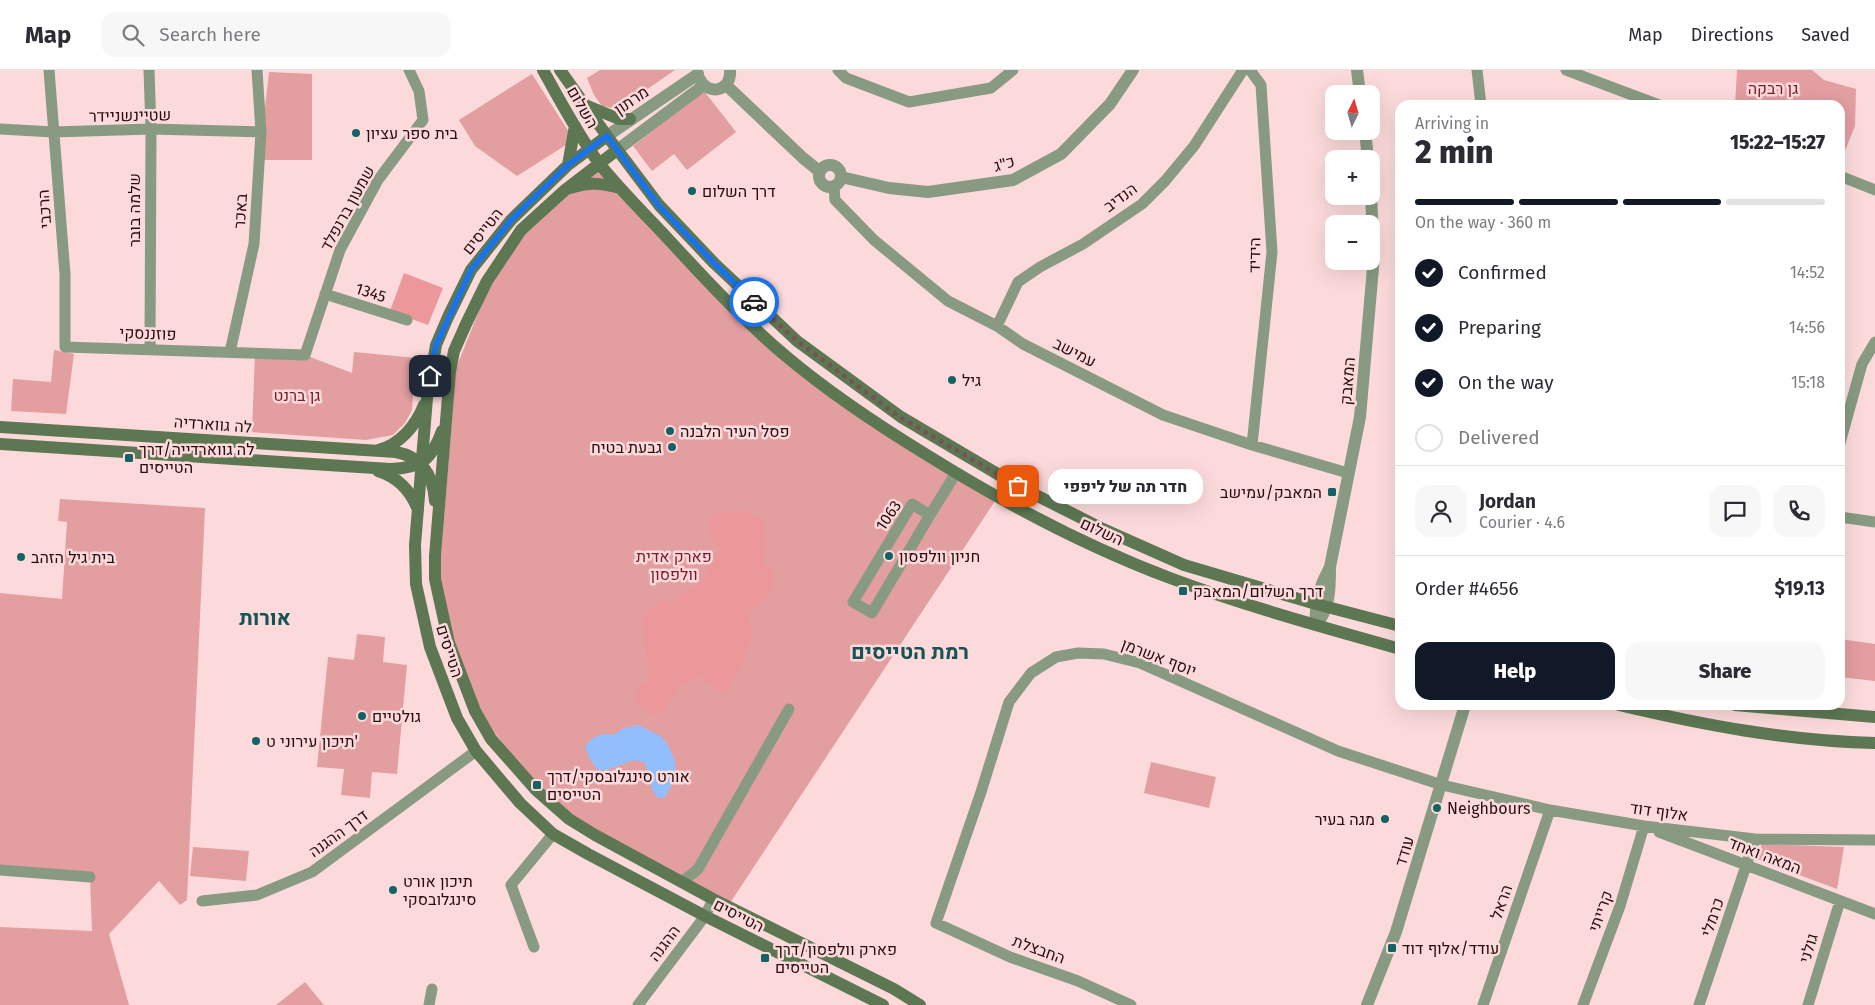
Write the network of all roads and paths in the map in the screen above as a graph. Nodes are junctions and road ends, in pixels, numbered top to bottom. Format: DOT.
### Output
graph roads {
  1 [pos="48,70"];
  2 [pos="149,70"];
  3 [pos="258,70"];
  4 [pos="409,70"];
  5 [pos="543,70"];
  6 [pos="560,70"];
  7 [pos="730,70"];
  8 [pos="838,70"];
  9 [pos="1013,70"];
  10 [pos="1133,70"];
  11 [pos="1243,70"];
  12 [pos="1250,70"];
  13 [pos="1357,70"];
  14 [pos="1477,70"];
  15 [pos="1566,70"];
  16 [pos="700,76"];
  17 [pos="726,84"];
  18 [pos="1359,85"];
  19 [pos="1481,100"];
  20 [pos="1646,100"];
  21 [pos="583,104"];
  22 [pos="630,119"];
  23 [pos="575,126"];
  24 [pos="0,129"];
  25 [pos="151,129"];
  26 [pos="54,132"];
  27 [pos="261,132"];
  28 [pos="607,136"];
  29 [pos="589,149"];
  30 [pos="617,150"];
  31 [pos="599,162"];
  32 [pos="568,165"];
  33 [pos="819,171"];
  34 [pos="1845,178"];
  35 [pos="838,182"];
  36 [pos="620,188"];
  37 [pos="565,190"];
  38 [pos="1875,190"];
  39 [pos="1371,205"];
  40 [pos="325,294"];
  41 [pos="407,320"];
  42 [pos="997,326"];
  43 [pos="1875,342"];
  44 [pos="65,347"];
  45 [pos="150,349"];
  46 [pos="230,352"];
  47 [pos="427,398"];
  48 [pos="445,422"];
  49 [pos="1845,424"];
  50 [pos="0,428"];
  51 [pos="0,444"];
  52 [pos="1252,445"];
  53 [pos="374,451"];
  54 [pos="421,464"];
  55 [pos="370,468"];
  56 [pos="1348,473"];
  57 [pos="956,474"];
  58 [pos="418,510"];
  59 [pos="930,515"];
  60 [pos="1845,518"];
  61 [pos="1875,522"];
  62 [pos="436,530"];
  63 [pos="1322,605"];
  64 [pos="1316,625"];
  65 [pos="1395,625"];
  66 [pos="1395,648"];
  67 [pos="789,709"];
  68 [pos="1464,710"];
  69 [pos="1642,710"];
  70 [pos="1793,710"];
  71 [pos="1875,717"];
  72 [pos="1875,743"];
  73 [pos="476,751"];
  74 [pos="1442,785"];
  75 [pos="1550,810"];
  76 [pos="1644,826"];
  77 [pos="553,834"];
  78 [pos="1756,839"];
  79 [pos="1875,840"];
  80 [pos="1747,866"];
  81 [pos="698,869"];
  82 [pos="0,870"];
  83 [pos="90,877"];
  84 [pos="682,882"];
  85 [pos="699,891"];
  86 [pos="713,900"];
  87 [pos="202,901"];
  88 [pos="1840,902"];
  89 [pos="1875,914"];
  90 [pos="705,916"];
  91 [pos="936,923"];
  92 [pos="534,947"];
  93 [pos="432,989"];
  94 [pos="429,1005"];
  95 [pos="638,1005"];
  96 [pos="883,1005"];
  97 [pos="920,1005"];
  98 [pos="1132,1005"];
  99 [pos="1367,1005"];
  100 [pos="1483,1005"];
  101 [pos="1583,1005"];
  102 [pos="1699,1005"];
  103 [pos="1808,1005"];
  1 -- 26 [label="street, הרכבי"];
  2 -- 25 [label="street, שלמה בובר"];
  3 -- 27 [label="street, באכר"];
  4 -- 40 [label="street, שמעון ברנפלד"];
  5 -- 23 [label="main road, השלום"];
  6 -- 21 [label="main road, השלום"];
  7 -- 17 [label="street"];
  8 -- 9 [label="street"];
  10 -- 35 [label="street, כ\"ג"];
  11 -- 42 [label="street, הנדיב"];
  12 -- 52 [label="street, הידיד"];
  13 -- 18 [label="street"];
  14 -- 19 [label="street"];
  15 -- 20 [label="street"];
  16 -- 17 [label="street"];
  16 -- 22 [label="street, מרתון"];
  16 -- 30 [label="street, מרתון"];
  17 -- 33 [label="street"];
  21 -- 22 [label="main road"];
  21 -- 28 [label="main road, השלום"];
  22 -- 28 [label="street, מרתון"];
  23 -- 29 [label="main road, השלום"];
  23 -- 32 [label="main road"];
  24 -- 26 [label="street, שטיינשניידר"];
  25 -- 26 [label="street, שטיינשניידר"];
  25 -- 27 [label="street, שטיינשניידר"];
  25 -- 45 [label="street, שלמה בובר"];
  26 -- 44 [label="street, הרכבי"];
  27 -- 46 [label="street, באכר"];
  28 -- 29 [label="main road, הטייסים"];
  28 -- 30 [label="main road, השלום"];
  29 -- 31 [label="main road, השלום"];
  29 -- 32 [label="main road, הטייסים"];
  30 -- 31 [label="main road, הטייסים"];
  30 -- 63 [label="main road, השלום"];
  31 -- 36 [label="main road, השלום"];
  31 -- 37 [label="main road, הטייסים"];
  32 -- 47 [label="main road, הטייסים"];
  33 -- 35 [label="street"];
  33 -- 35 [label="street"];
  34 -- 38 [label="street"];
  35 -- 42 [label="street, עמישב"];
  36 -- 37 [label="main road"];
  36 -- 57 [label="main road, השלום"];
  37 -- 48 [label="main road, הטייסים"];
  39 -- 56 [label="street, המאבק"];
  40 -- 41 [label="street, 1345"];
  40 -- 46 [label="street, שמעון ברנפלד"];
  42 -- 52 [label="street, עמישב"];
  43 -- 49 [label="street"];
  44 -- 45 [label="street, פוזננסקי"];
  45 -- 46 [label="street, פוזננסקי"];
  47 -- 53 [label="main road"];
  47 -- 54 [label="main road, הטייסים"];
  48 -- 54 [label="main road"];
  48 -- 62 [label="main road, הטייסים"];
  50 -- 53 [label="main road, לה גווארדיה"];
  51 -- 55 [label="main road"];
  52 -- 56 [label="street, עמישב"];
  53 -- 54 [label="main road, לה גווארדיה"];
  54 -- 55 [label="main road"];
  54 -- 58 [label="main road, הטייסים"];
  54 -- 62 [label="main road"];
  55 -- 58 [label="main road"];
  56 -- 63 [label="street, המאבק"];
  57 -- 59 [label="street"];
  57 -- 64 [label="main road, השלום"];
  58 -- 73 [label="main road, הטייסים"];
  59 -- 59 [label="street, 1063"];
  60 -- 61 [label="street"];
  62 -- 84 [label="main road, הטייסים"];
  63 -- 64 [label="street, המאבק"];
  63 -- 65 [label="main road, השלום"];
  64 -- 66 [label="main road, השלום"];
  67 -- 81 [label="street"];
  68 -- 74 [label="street, עודד"];
  69 -- 72 [label="main road"];
  70 -- 71 [label="main road"];
  73 -- 77 [label="main road, הטייסים"];
  73 -- 87 [label="street, דרך ההגנה"];
  74 -- 75 [label="street, אלוף דוד"];
  74 -- 91 [label="street, יוסף אשרמן"];
  74 -- 99 [label="street, עודד"];
  75 -- 76 [label="street, אלוף דוד"];
  75 -- 100 [label="street, הראל"];
  76 -- 78 [label="street, אלוף דוד"];
  76 -- 80 [label="street, המאה ואחד"];
  76 -- 101 [label="street, קרייתי"];
  77 -- 90 [label="main road, הטייסים"];
  77 -- 92 [label="street"];
  78 -- 79 [label="street, אלוף דוד"];
  78 -- 80 [label="street, כרמלי"];
  80 -- 88 [label="street, המאה ואחד"];
  80 -- 102 [label="street, כרמלי"];
  81 -- 84 [label="street"];
  81 -- 85 [label="street"];
  82 -- 83 [label="street"];
  84 -- 85 [label="main road, הטייסים"];
  85 -- 86 [label="main road, הטייסים"];
  86 -- 90 [label="street, ההגנה"];
  86 -- 97 [label="main road, הטייסים"];
  88 -- 89 [label="street, המאה ואחד"];
  88 -- 103 [label="street, גולני"];
  90 -- 95 [label="street, ההגנה"];
  90 -- 96 [label="main road, הטייסים"];
  91 -- 98 [label="street, החבצלת"];
  93 -- 94 [label="street"];
}
